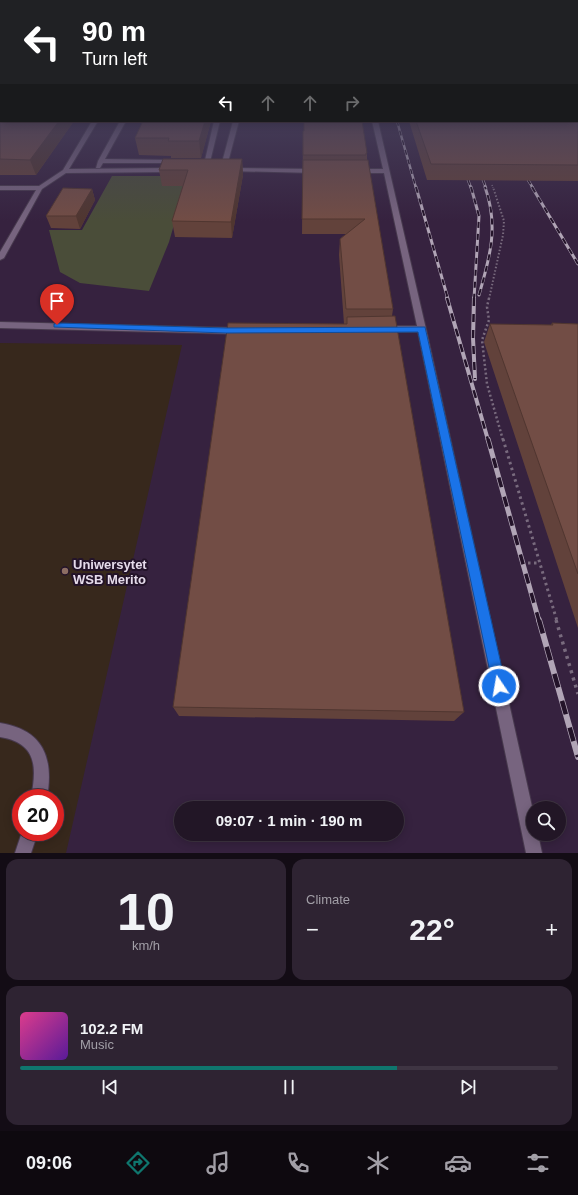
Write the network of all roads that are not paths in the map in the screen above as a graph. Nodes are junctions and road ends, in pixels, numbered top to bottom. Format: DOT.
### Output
graph roads {
  1 [pos="83,142"];
  2 [pos="112,142"];
  3 [pos="211,142"];
  4 [pos="230,142"];
  5 [pos="379,142"];
  6 [pos="101,161"];
  7 [pos="184,162"];
  8 [pos="191,162"];
  9 [pos="96,170"];
  10 [pos="178,170"];
  11 [pos="215,170"];
  12 [pos="223,170"];
  13 [pos="65,171"];
  14 [pos="323,171"];
  15 [pos="346,171"];
  16 [pos="385,171"];
  17 [pos="0,188"];
  18 [pos="40,188"];
  19 [pos="0,258"];
  20 [pos="0,325"];
  21 [pos="375,329"];
  22 [pos="422,329"];
  23 [pos="250,331"];
  24 [pos="0,730"];
  25 [pos="41,789"];
  26 [pos="27,841"];
  27 [pos="23,853"];
  28 [pos="534,853"];
  1 -- 13 [label="lane"];
  2 -- 6 [label="lane"];
  3 -- 8 [label="lane"];
  4 -- 12 [label="lane"];
  5 -- 16 [label="lane"];
  6 -- 7 [label="lane"];
  6 -- 9 [label="lane"];
  9 -- 10 [label="lane"];
  9 -- 13 [label="lane"];
  11 -- 12 [label="lane"];
  12 -- 14 [label="lane"];
  13 -- 18 [label="lane"];
  15 -- 16 [label="lane"];
  16 -- 22 [label="lane"];
  17 -- 18 [label="lane"];
  18 -- 19 [label="lane"];
  20 -- 23 [label="lane"];
  21 -- 22 [label="lane"];
  22 -- 28 [label="lane"];
  24 -- 25 [label="lane"];
  26 -- 27 [label="lane"];
}
